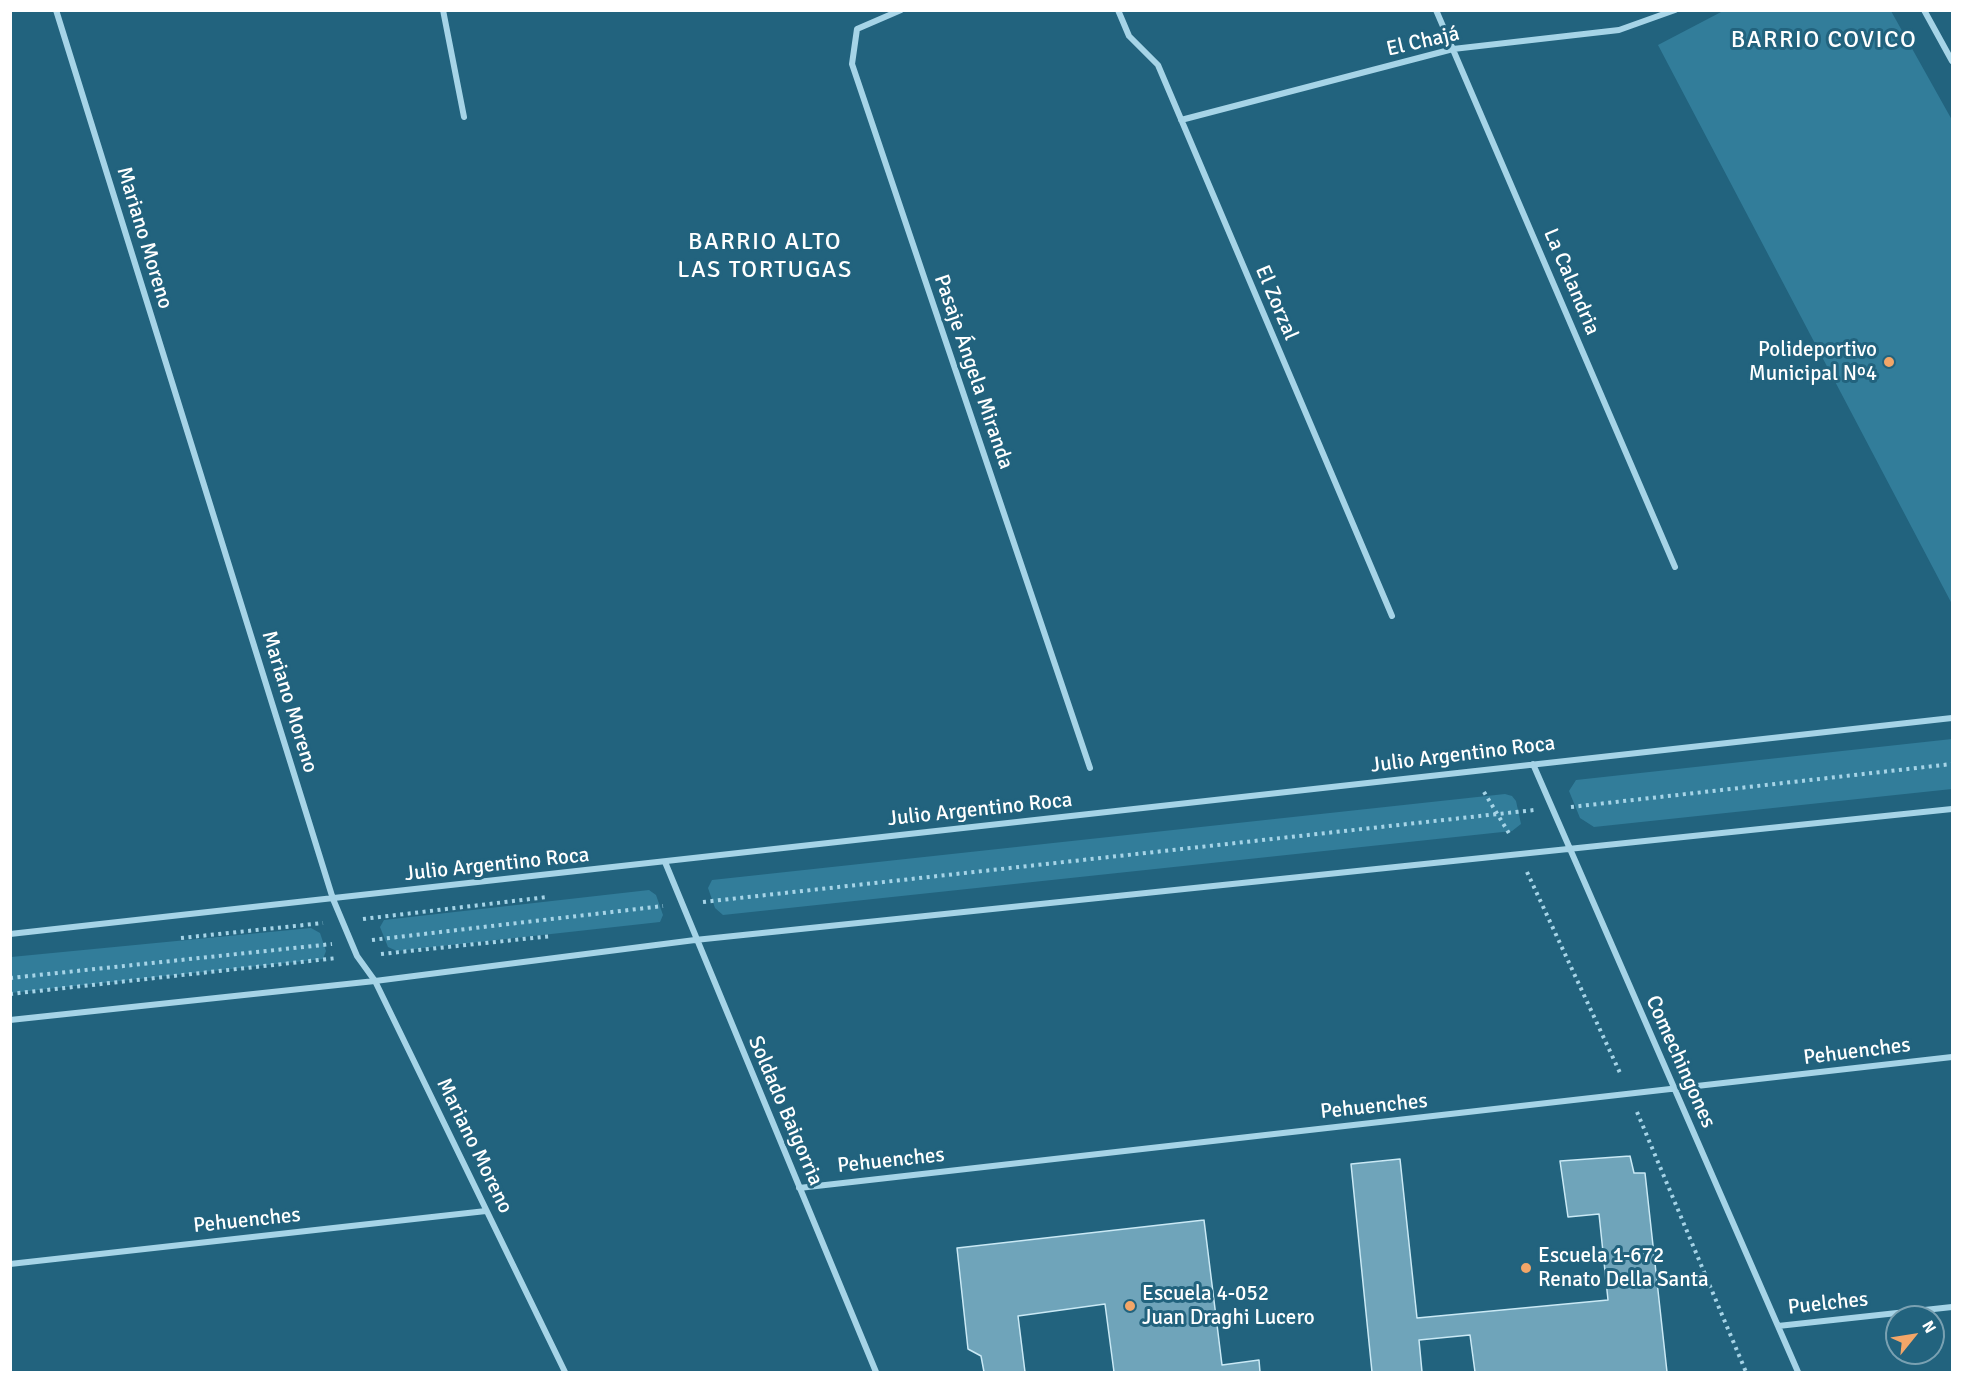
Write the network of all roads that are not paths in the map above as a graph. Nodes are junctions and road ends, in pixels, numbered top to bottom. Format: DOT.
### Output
graph roads {
  1 [pos="56,10"];
  2 [pos="443,10"];
  3 [pos="901,10"];
  4 [pos="1118,10"];
  5 [pos="1436,10"];
  6 [pos="1675,10"];
  7 [pos="1924,10"];
  8 [pos="1453,50"];
  9 [pos="1953,61"];
  10 [pos="464,117"];
  11 [pos="1181,120"];
  12 [pos="1675,567"];
  13 [pos="1392,616"];
  14 [pos="1953,718"];
  15 [pos="1533,764"];
  16 [pos="1090,768"];
  17 [pos="1953,809"];
  18 [pos="1568,850"];
  19 [pos="665,862"];
  20 [pos="333,899"];
  21 [pos="10,934"];
  22 [pos="695,940"];
  23 [pos="375,981"];
  24 [pos="10,1020"];
  25 [pos="1953,1057"];
  26 [pos="1675,1091"];
  27 [pos="799,1188"];
  28 [pos="486,1211"];
  29 [pos="10,1264"];
  30 [pos="1953,1306"];
  31 [pos="1778,1326"];
  32 [pos="565,1372"];
  33 [pos="876,1372"];
  34 [pos="1798,1372"];
  1 -- 20 [label="street, Mariano Moreno"];
  2 -- 10 [label="street"];
  3 -- 16 [label="street, Pasaje Ángela Miranda"];
  4 -- 11 [label="street, El Zorzal"];
  5 -- 8 [label="street, La Calandria"];
  6 -- 8 [label="street, El Chajá"];
  7 -- 9 [label="street"];
  8 -- 11 [label="street, El Chajá"];
  8 -- 12 [label="street, La Calandria"];
  11 -- 13 [label="street, El Zorzal"];
  14 -- 15 [label="street, Julio Argentino Roca"];
  15 -- 18 [label="street, Comechingones"];
  15 -- 19 [label="street, Julio Argentino Roca"];
  17 -- 18 [label="street"];
  18 -- 22 [label="street"];
  18 -- 26 [label="street, Comechingones"];
  19 -- 20 [label="street, Julio Argentino Roca"];
  19 -- 22 [label="street, Soldado Baigorria"];
  20 -- 21 [label="street, Julio Argentino Roca"];
  20 -- 23 [label="street, Mariano Moreno"];
  22 -- 23 [label="street"];
  22 -- 27 [label="street, Soldado Baigorria"];
  23 -- 24 [label="street"];
  23 -- 28 [label="street, Mariano Moreno"];
  25 -- 26 [label="street, Pehuenches"];
  26 -- 27 [label="street, Pehuenches"];
  26 -- 31 [label="street, Comechingones"];
  27 -- 33 [label="street, Soldado Baigorria"];
  28 -- 29 [label="street, Pehuenches"];
  28 -- 32 [label="street, Mariano Moreno"];
  30 -- 31 [label="street, Puelches"];
  31 -- 34 [label="street, Comechingones"];
}
